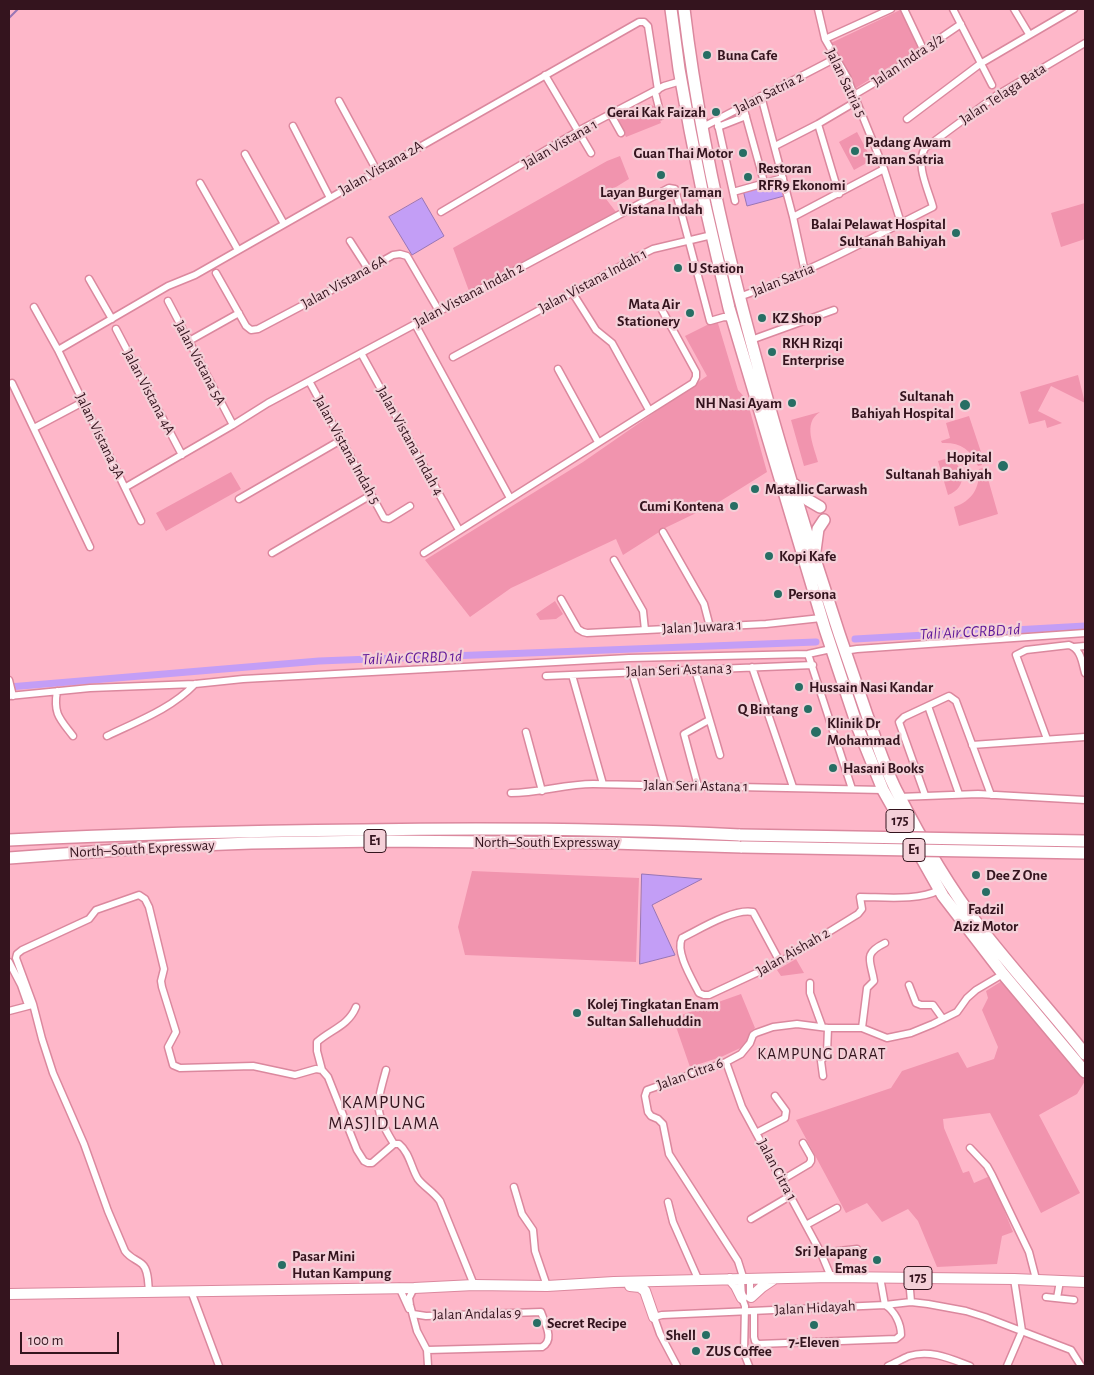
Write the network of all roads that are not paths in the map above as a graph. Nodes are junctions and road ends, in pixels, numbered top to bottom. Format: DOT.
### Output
graph roads {
  1 [pos="671,9"];
  2 [pos="684,9"];
  3 [pos="818,9"];
  4 [pos="891,9"];
  5 [pos="904,9"];
  6 [pos="954,9"];
  7 [pos="1014,9"];
  8 [pos="1071,10"];
  9 [pos="961,24"];
  10 [pos="1029,34"];
  11 [pos="825,39"];
  12 [pos="1085,44"];
  13 [pos="923,49"];
  14 [pos="836,58"];
  15 [pos="980,64"];
  16 [pos="545,75"];
  17 [pos="681,80"];
  18 [pos="992,85"];
  19 [pos="656,91"];
  20 [pos="761,96"];
  21 [pos="855,98"];
  22 [pos="339,101"];
  23 [pos="743,106"];
  24 [pos="611,115"];
  25 [pos="661,116"];
  26 [pos="746,116"];
  27 [pos="907,119"];
  28 [pos="716,120"];
  29 [pos="818,124"];
  30 [pos="292,126"];
  31 [pos="703,127"];
  32 [pos="718,127"];
  33 [pos="578,131"];
  34 [pos="621,133"];
  35 [pos="775,146"];
  36 [pos="592,153"];
  37 [pos="245,154"];
  38 [pos="884,170"];
  39 [pos="377,171"];
  40 [pos="783,178"];
  41 [pos="764,182"];
  42 [pos="200,183"];
  43 [pos="733,192"];
  44 [pos="839,194"];
  45 [pos="330,198"];
  46 [pos="735,200"];
  47 [pos="933,207"];
  48 [pos="441,212"];
  49 [pos="793,217"];
  50 [pos="901,223"];
  51 [pos="284,224"];
  52 [pos="712,235"];
  53 [pos="688,240"];
  54 [pos="350,241"];
  55 [pos="238,250"];
  56 [pos="368,269"];
  57 [pos="805,272"];
  58 [pos="216,273"];
  59 [pos="89,279"];
  60 [pos="572,292"];
  61 [pos="739,297"];
  62 [pos="168,301"];
  63 [pos="34,307"];
  64 [pos="662,310"];
  65 [pos="834,310"];
  66 [pos="439,311"];
  67 [pos="239,313"];
  68 [pos="733,318"];
  69 [pos="112,319"];
  70 [pos="416,324"];
  71 [pos="116,329"];
  72 [pos="751,340"];
  73 [pos="189,341"];
  74 [pos="58,350"];
  75 [pos="361,353"];
  76 [pos="453,357"];
  77 [pos="558,369"];
  78 [pos="309,381"];
  79 [pos="12,383"];
  80 [pos="83,402"];
  81 [pos="648,410"];
  82 [pos="233,425"];
  83 [pos="34,428"];
  84 [pos="341,440"];
  85 [pos="598,442"];
  86 [pos="182,455"];
  87 [pos="792,481"];
  88 [pos="126,487"];
  89 [pos="371,495"];
  90 [pos="510,498"];
  91 [pos="239,499"];
  92 [pos="410,506"];
  93 [pos="820,507"];
  94 [pos="796,514"];
  95 [pos="824,520"];
  96 [pos="142,521"];
  97 [pos="799,526"];
  98 [pos="460,530"];
  99 [pos="663,532"];
  100 [pos="90,547"];
  101 [pos="272,553"];
  102 [pos="424,553"];
  103 [pos="814,556"];
  104 [pos="614,560"];
  105 [pos="561,599"];
  106 [pos="821,618"];
  107 [pos="710,627"];
  108 [pos="645,630"];
  109 [pos="1085,633"];
  110 [pos="1085,646"];
  111 [pos="1074,647"];
  112 [pos="831,649"];
  113 [pos="844,652"];
  114 [pos="808,654"];
  115 [pos="812,665"];
  116 [pos="752,667"];
  117 [pos="695,670"];
  118 [pos="632,672"];
  119 [pos="1085,673"];
  120 [pos="572,675"];
  121 [pos="546,676"];
  122 [pos="9,682"];
  123 [pos="195,684"];
  124 [pos="57,691"];
  125 [pos="11,694"];
  126 [pos="928,706"];
  127 [pos="709,720"];
  128 [pos="526,732"];
  129 [pos="73,736"];
  130 [pos="107,736"];
  131 [pos="1085,737"];
  132 [pos="1047,738"];
  133 [pos="972,745"];
  134 [pos="720,755"];
  135 [pos="603,784"];
  136 [pos="665,786"];
  137 [pos="698,786"];
  138 [pos="793,787"];
  139 [pos="852,789"];
  140 [pos="883,790"];
  141 [pos="542,791"];
  142 [pos="511,793"];
  143 [pos="959,794"];
  144 [pos="925,795"];
  145 [pos="991,795"];
  146 [pos="900,797"];
  147 [pos="1085,800"];
  148 [pos="9,840"];
  149 [pos="741,841"];
  150 [pos="1085,841"];
  151 [pos="1085,853"];
  152 [pos="9,858"];
  153 [pos="939,890"];
  154 [pos="885,943"];
  155 [pos="9,962"];
  156 [pos="780,962"];
  157 [pos="1002,974"];
  158 [pos="810,982"];
  159 [pos="909,985"];
  160 [pos="30,1005"];
  161 [pos="356,1007"];
  162 [pos="9,1011"];
  163 [pos="943,1019"];
  164 [pos="825,1027"];
  165 [pos="862,1028"];
  166 [pos="1085,1054"];
  167 [pos="726,1062"];
  168 [pos="322,1070"];
  169 [pos="386,1070"];
  170 [pos="1085,1072"];
  171 [pos="823,1076"];
  172 [pos="776,1096"];
  173 [pos="756,1133"];
  174 [pos="803,1143"];
  175 [pos="394,1144"];
  176 [pos="970,1148"];
  177 [pos="782,1180"];
  178 [pos="514,1186"];
  179 [pos="790,1196"];
  180 [pos="668,1202"];
  181 [pos="838,1208"];
  182 [pos="751,1219"];
  183 [pos="806,1225"];
  184 [pos="857,1249"];
  185 [pos="821,1253"];
  186 [pos="831,1277"];
  187 [pos="880,1277"];
  188 [pos="909,1278"];
  189 [pos="775,1279"];
  190 [pos="1014,1279"];
  191 [pos="1036,1279"];
  192 [pos="741,1280"];
  193 [pos="699,1281"];
  194 [pos="1060,1281"];
  195 [pos="620,1282"];
  196 [pos="1085,1282"];
  197 [pos="474,1285"];
  198 [pos="547,1286"];
  199 [pos="399,1288"];
  200 [pos="414,1288"];
  201 [pos="191,1291"];
  202 [pos="149,1292"];
  203 [pos="9,1294"];
  204 [pos="1046,1297"];
  205 [pos="1057,1298"];
  206 [pos="1074,1300"];
  207 [pos="911,1302"];
  208 [pos="746,1303"];
  209 [pos="885,1305"];
  210 [pos="754,1311"];
  211 [pos="413,1314"];
  212 [pos="654,1317"];
  213 [pos="1022,1331"];
  214 [pos="744,1343"];
  215 [pos="756,1343"];
  216 [pos="427,1350"];
  217 [pos="219,1366"];
  218 [pos="428,1366"];
  219 [pos="677,1366"];
  220 [pos="749,1366"];
  221 [pos="888,1366"];
  222 [pos="970,1366"];
  223 [pos="1007,1366"];
  224 [pos="1081,1366"];
  1 -- 17 [label="highway, 175"];
  2 -- 31 [label="highway, 175"];
  3 -- 11 [label="street, Jalan Satria 5"];
  4 -- 11 [label="street"];
  5 -- 13 [label="street"];
  6 -- 9 [label="street"];
  7 -- 10 [label="street"];
  8 -- 10 [label="street"];
  9 -- 13 [label="street, Jalan Indra 3/2"];
  9 -- 15 [label="street"];
  10 -- 15 [label="street"];
  11 -- 14 [label="street, Jalan Satria 5"];
  12 -- 47 [label="street, Jalan Telaga Bata"];
  13 -- 21 [label="street, Jalan Indra 3/2"];
  14 -- 20 [label="street, Jalan Satria 2"];
  14 -- 21 [label="street, Jalan Satria 5"];
  15 -- 18 [label="street"];
  15 -- 27 [label="street"];
  16 -- 19 [label="street, Jalan Vistana 2A"];
  16 -- 33 [label="street"];
  16 -- 39 [label="street, Jalan Vistana 2A"];
  17 -- 19 [label="street, Jalan Vistana 1"];
  17 -- 52 [label="highway, 175"];
  19 -- 24 [label="street, Jalan Vistana 1"];
  19 -- 25 [label="street"];
  20 -- 23 [label="street, Jalan Satria 2"];
  20 -- 35 [label="street"];
  21 -- 29 [label="street, Jalan Indra 3/2"];
  21 -- 38 [label="street, Jalan Satria 5"];
  22 -- 39 [label="street"];
  23 -- 26 [label="street"];
  23 -- 28 [label="street, Jalan Satria 2"];
  24 -- 33 [label="street, Jalan Vistana 1"];
  24 -- 34 [label="street"];
  26 -- 32 [label="street"];
  26 -- 41 [label="street"];
  28 -- 31 [label="street, Jalan Satria 2"];
  28 -- 32 [label="street"];
  29 -- 35 [label="street, Jalan Indra 3/2"];
  29 -- 44 [label="street"];
  30 -- 45 [label="street"];
  31 -- 61 [label="highway, 175"];
  32 -- 43 [label="street"];
  33 -- 36 [label="street"];
  33 -- 48 [label="street, Jalan Vistana 1"];
  35 -- 40 [label="street"];
  37 -- 51 [label="street"];
  38 -- 44 [label="street"];
  38 -- 50 [label="street, Jalan Satria 5"];
  39 -- 45 [label="street, Jalan Vistana 2A"];
  40 -- 41 [label="street"];
  40 -- 49 [label="street"];
  41 -- 43 [label="street"];
  42 -- 55 [label="street"];
  43 -- 46 [label="street"];
  44 -- 49 [label="street"];
  45 -- 51 [label="street, Jalan Vistana 2A"];
  47 -- 50 [label="street, Jalan Satria"];
  49 -- 57 [label="street"];
  50 -- 57 [label="street, Jalan Satria"];
  51 -- 55 [label="street, Jalan Vistana 2A"];
  52 -- 53 [label="street, Jalan Vistana Indah 1"];
  52 -- 68 [label="highway, 175"];
  53 -- 60 [label="street, Jalan Vistana Indah 1"];
  53 -- 66 [label="street, Jalan Vistana Indah 2"];
  53 -- 68 [label="street"];
  54 -- 56 [label="street"];
  55 -- 69 [label="street, Jalan Vistana 2A"];
  56 -- 66 [label="street, Jalan Vistana 6A"];
  56 -- 67 [label="street, Jalan Vistana 6A"];
  57 -- 61 [label="street, Jalan Satria"];
  58 -- 67 [label="street"];
  59 -- 69 [label="street"];
  60 -- 76 [label="street, Jalan Vistana Indah 1"];
  60 -- 81 [label="street"];
  61 -- 72 [label="highway, 175"];
  62 -- 73 [label="street, Jalan Vistana 5A"];
  63 -- 74 [label="street, Jalan Vistana 3A"];
  64 -- 81 [label="street"];
  65 -- 72 [label="street"];
  66 -- 70 [label="street, Jalan Vistana Indah 2"];
  67 -- 73 [label="street"];
  68 -- 94 [label="highway, 175"];
  69 -- 74 [label="street, Jalan Vistana 2A"];
  70 -- 75 [label="street, Jalan Vistana Indah 2"];
  70 -- 90 [label="street"];
  71 -- 86 [label="street, Jalan Vistana 4A"];
  72 -- 87 [label="highway, 175"];
  73 -- 82 [label="street, Jalan Vistana 5A"];
  74 -- 80 [label="street, Jalan Vistana 3A"];
  75 -- 78 [label="street, Jalan Vistana Indah 2"];
  75 -- 98 [label="street, Jalan Vistana Indah 4"];
  77 -- 85 [label="street"];
  78 -- 82 [label="street, Jalan Vistana Indah 2"];
  78 -- 84 [label="street, Jalan Vistana Indah 5"];
  79 -- 83 [label="street"];
  80 -- 83 [label="street"];
  80 -- 88 [label="street, Jalan Vistana 3A"];
  81 -- 85 [label="street"];
  82 -- 86 [label="street, Jalan Vistana Indah 2"];
  83 -- 100 [label="street"];
  84 -- 89 [label="street, Jalan Vistana Indah 5"];
  84 -- 91 [label="street"];
  85 -- 90 [label="street"];
  86 -- 88 [label="street, Jalan Vistana Indah 2"];
  87 -- 93 [label="highway"];
  87 -- 94 [label="highway, 175"];
  88 -- 96 [label="street, Jalan Vistana 3A"];
  89 -- 92 [label="street, Jalan Vistana Indah 5"];
  89 -- 101 [label="street"];
  90 -- 98 [label="street"];
  94 -- 97 [label="highway, 175"];
  95 -- 103 [label="highway"];
  97 -- 103 [label="highway, 175"];
  97 -- 106 [label="highway, 175"];
  98 -- 102 [label="street"];
  99 -- 107 [label="street"];
  103 -- 113 [label="highway, 175"];
  104 -- 108 [label="street"];
  105 -- 108 [label="street, Jalan Juwara 1"];
  106 -- 107 [label="street, Jalan Juwara 1"];
  106 -- 112 [label="highway, 175"];
  107 -- 108 [label="street, Jalan Juwara 1"];
  109 -- 113 [label="street"];
  110 -- 111 [label="street"];
  111 -- 119 [label="street"];
  111 -- 132 [label="street"];
  112 -- 114 [label="street"];
  112 -- 140 [label="highway, 175"];
  113 -- 146 [label="highway, 175"];
  114 -- 115 [label="street"];
  114 -- 123 [label="street"];
  115 -- 116 [label="street, Jalan Seri Astana 3"];
  115 -- 139 [label="street"];
  116 -- 117 [label="street, Jalan Seri Astana 3"];
  116 -- 138 [label="street"];
  117 -- 118 [label="street, Jalan Seri Astana 3"];
  117 -- 127 [label="street"];
  118 -- 120 [label="street, Jalan Seri Astana 3"];
  118 -- 136 [label="street"];
  120 -- 121 [label="street, Jalan Seri Astana 3"];
  120 -- 135 [label="street"];
  122 -- 125 [label="street"];
  123 -- 124 [label="street"];
  123 -- 130 [label="street"];
  124 -- 125 [label="street"];
  124 -- 129 [label="street"];
  126 -- 133 [label="street"];
  126 -- 143 [label="street"];
  126 -- 144 [label="street"];
  127 -- 134 [label="street"];
  127 -- 137 [label="street"];
  128 -- 141 [label="street"];
  131 -- 132 [label="street"];
  132 -- 133 [label="street"];
  133 -- 145 [label="street"];
  135 -- 136 [label="street, Jalan Seri Astana 1"];
  135 -- 141 [label="street, Jalan Seri Astana 1"];
  136 -- 137 [label="street, Jalan Seri Astana 1"];
  137 -- 138 [label="street, Jalan Seri Astana 1"];
  138 -- 139 [label="street, Jalan Seri Astana 1"];
  139 -- 140 [label="street, Jalan Seri Astana 1"];
  140 -- 153 [label="highway, 175"];
  141 -- 142 [label="street, Jalan Seri Astana 1"];
  143 -- 144 [label="street"];
  143 -- 145 [label="street"];
  144 -- 146 [label="street"];
  145 -- 147 [label="street"];
  146 -- 166 [label="highway, 175"];
  148 -- 149 [label="highway, North–South Expressway / E1"];
  149 -- 150 [label="highway, North–South Expressway / E1, bridge"];
  149 -- 151 [label="highway, North–South Expressway / E1, bridge"];
  149 -- 152 [label="highway, North–South Expressway / E1"];
  153 -- 156 [label="street, Jalan Aishah 2"];
  153 -- 157 [label="highway, 175"];
  154 -- 165 [label="street"];
  155 -- 160 [label="street"];
  156 -- 156 [label="street, Jalan Aishah 2"];
  157 -- 163 [label="street, Jalan Citra 6"];
  157 -- 170 [label="highway, 175"];
  158 -- 164 [label="street"];
  159 -- 163 [label="street"];
  160 -- 162 [label="street"];
  160 -- 168 [label="street"];
  160 -- 202 [label="street"];
  161 -- 168 [label="street"];
  163 -- 165 [label="street, Jalan Citra 6"];
  164 -- 165 [label="street, Jalan Citra 6"];
  164 -- 167 [label="street, Jalan Citra 6"];
  164 -- 171 [label="street"];
  167 -- 173 [label="street, Jalan Citra 1"];
  167 -- 192 [label="street, Jalan Citra 6"];
  168 -- 175 [label="street"];
  169 -- 175 [label="street"];
  172 -- 173 [label="street"];
  173 -- 177 [label="street, Jalan Citra 1"];
  174 -- 177 [label="street"];
  175 -- 197 [label="street"];
  176 -- 191 [label="street"];
  177 -- 179 [label="street, Jalan Citra 1"];
  178 -- 198 [label="street"];
  179 -- 182 [label="street"];
  179 -- 183 [label="street, Jalan Citra 1"];
  180 -- 193 [label="street"];
  181 -- 183 [label="street"];
  183 -- 185 [label="street, Jalan Citra 1"];
  184 -- 185 [label="street"];
  185 -- 186 [label="street, Jalan Citra 1"];
  186 -- 187 [label="main road, 175"];
  186 -- 189 [label="main road, 175"];
  187 -- 188 [label="main road, 175"];
  187 -- 209 [label="street"];
  188 -- 190 [label="main road, 175"];
  188 -- 207 [label="street"];
  189 -- 192 [label="main road, 175"];
  189 -- 208 [label="main road"];
  190 -- 191 [label="main road, 175"];
  190 -- 213 [label="street"];
  191 -- 194 [label="main road, 175"];
  192 -- 193 [label="main road, 175"];
  192 -- 208 [label="street"];
  192 -- 208 [label="main road"];
  193 -- 195 [label="main road, 175"];
  194 -- 196 [label="main road, 175"];
  194 -- 205 [label="street"];
  195 -- 198 [label="main road, 175"];
  195 -- 212 [label="main road"];
  197 -- 198 [label="main road, 175"];
  197 -- 200 [label="main road, 175"];
  199 -- 200 [label="main road, 175"];
  199 -- 201 [label="main road, 175"];
  199 -- 211 [label="street"];
  200 -- 211 [label="street"];
  201 -- 202 [label="main road, 175"];
  201 -- 217 [label="street"];
  202 -- 203 [label="main road, 175"];
  204 -- 205 [label="street"];
  205 -- 206 [label="street"];
  207 -- 209 [label="street, Jalan Hidayah"];
  207 -- 213 [label="street, Jalan Hidayah"];
  208 -- 210 [label="street, Jalan Hidayah"];
  208 -- 212 [label="street, Jalan Hidayah"];
  208 -- 214 [label="street"];
  209 -- 210 [label="street, Jalan Hidayah"];
  209 -- 215 [label="street"];
  210 -- 215 [label="street"];
  211 -- 216 [label="street"];
  211 -- 216 [label="street, Jalan Andalas 9"];
  212 -- 219 [label="street"];
  213 -- 223 [label="street"];
  213 -- 224 [label="street, Jalan Hidayah"];
  214 -- 215 [label="street"];
  214 -- 220 [label="street"];
  216 -- 218 [label="street"];
  221 -- 222 [label="street"];
}
